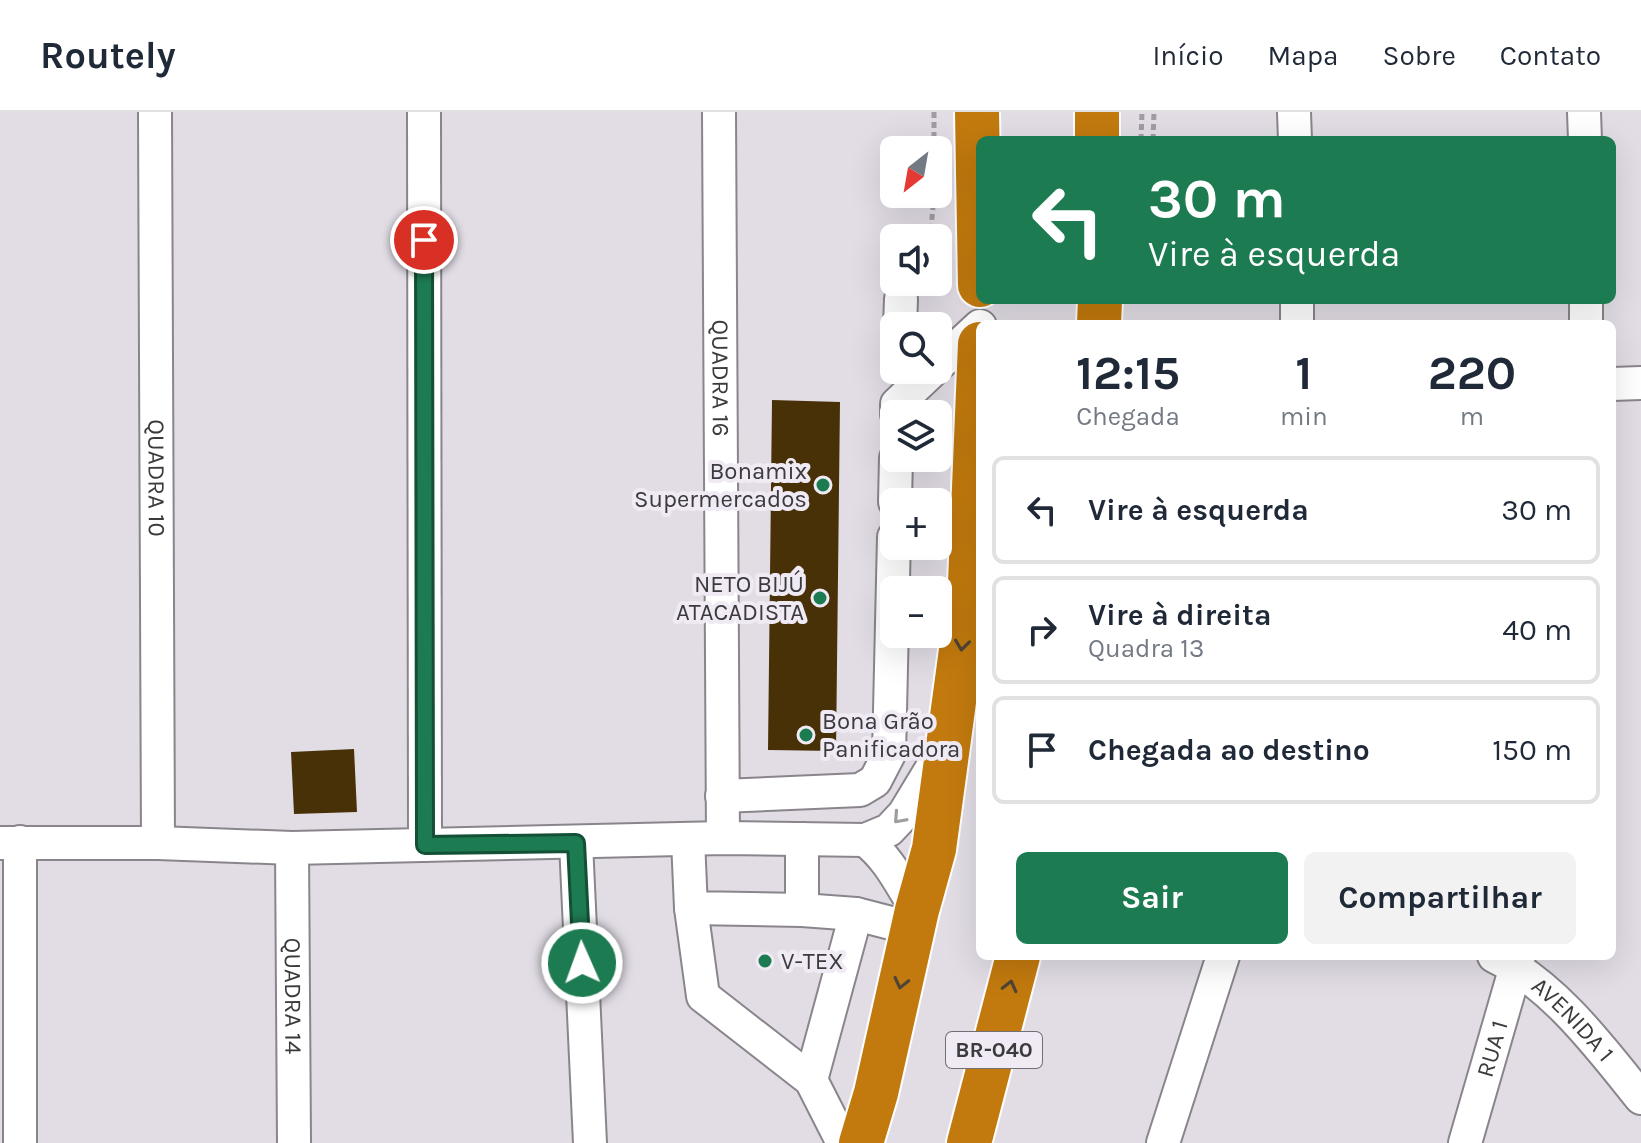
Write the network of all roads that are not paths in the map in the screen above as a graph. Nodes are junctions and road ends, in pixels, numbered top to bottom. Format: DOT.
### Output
graph roads {
  1 [pos="155,112"];
  2 [pos="424,112"];
  3 [pos="719,112"];
  4 [pos="977,112"];
  5 [pos="1097,112"];
  6 [pos="1294,112"];
  7 [pos="1584,112"];
  8 [pos="977,136"];
  9 [pos="1097,136"];
  10 [pos="1295,136"];
  11 [pos="1585,136"];
  12 [pos="976,329"];
  13 [pos="952,352"];
  14 [pos="1641,383"];
  15 [pos="920,384"];
  16 [pos="1616,384"];
  17 [pos="905,400"];
  18 [pos="976,440"];
  19 [pos="893,560"];
  20 [pos="950,736"];
  21 [pos="722,796"];
  22 [pos="723,838"];
  23 [pos="802,839"];
  24 [pos="688,840"];
  25 [pos="865,840"];
  26 [pos="10,842"];
  27 [pos="158,843"];
  28 [pos="576,843"];
  29 [pos="425,845"];
  30 [pos="292,848"];
  31 [pos="691,908"];
  32 [pos="802,910"];
  33 [pos="856,914"];
  34 [pos="916,919"];
  35 [pos="1017,960"];
  36 [pos="1222,960"];
  37 [pos="1510,960"];
  38 [pos="811,1080"];
  39 [pos="1641,1098"];
  40 [pos="20,1143"];
  41 [pos="294,1143"];
  42 [pos="590,1143"];
  43 [pos="843,1143"];
  44 [pos="861,1143"];
  45 [pos="969,1143"];
  46 [pos="1163,1143"];
  47 [pos="1465,1143"];
  1 -- 27 [label="street, QUADRA 10"];
  2 -- 29 [label="street"];
  3 -- 21 [label="street, QUADRA 16"];
  4 -- 8 [label="highway"];
  5 -- 9 [label="highway"];
  6 -- 10 [label="street"];
  7 -- 11 [label="street"];
  12 -- 13 [label="street"];
  14 -- 16 [label="street"];
  15 -- 17 [label="street"];
  18 -- 20 [label="highway, one-way"];
  19 -- 21 [label="street"];
  20 -- 25 [label="street, one-way"];
  20 -- 34 [label="highway"];
  21 -- 22 [label="street, QUADRA 16"];
  22 -- 23 [label="street"];
  22 -- 24 [label="street"];
  23 -- 25 [label="street"];
  23 -- 32 [label="street"];
  24 -- 28 [label="street"];
  24 -- 31 [label="street"];
  25 -- 34 [label="street"];
  26 -- 27 [label="street"];
  26 -- 40 [label="street"];
  27 -- 30 [label="street"];
  28 -- 29 [label="street"];
  28 -- 42 [label="street"];
  29 -- 30 [label="street"];
  30 -- 41 [label="street, QUADRA 14"];
  31 -- 32 [label="street"];
  31 -- 38 [label="street"];
  32 -- 33 [label="street"];
  33 -- 34 [label="street"];
  33 -- 38 [label="street"];
  34 -- 44 [label="highway, one-way"];
  45 -- 35 [label="highway, BR-040, one-way"];
  36 -- 46 [label="street"];
  37 -- 39 [label="street, AVENIDA 1"];
  37 -- 47 [label="street, RUA 1"];
  38 -- 43 [label="street"];
}
